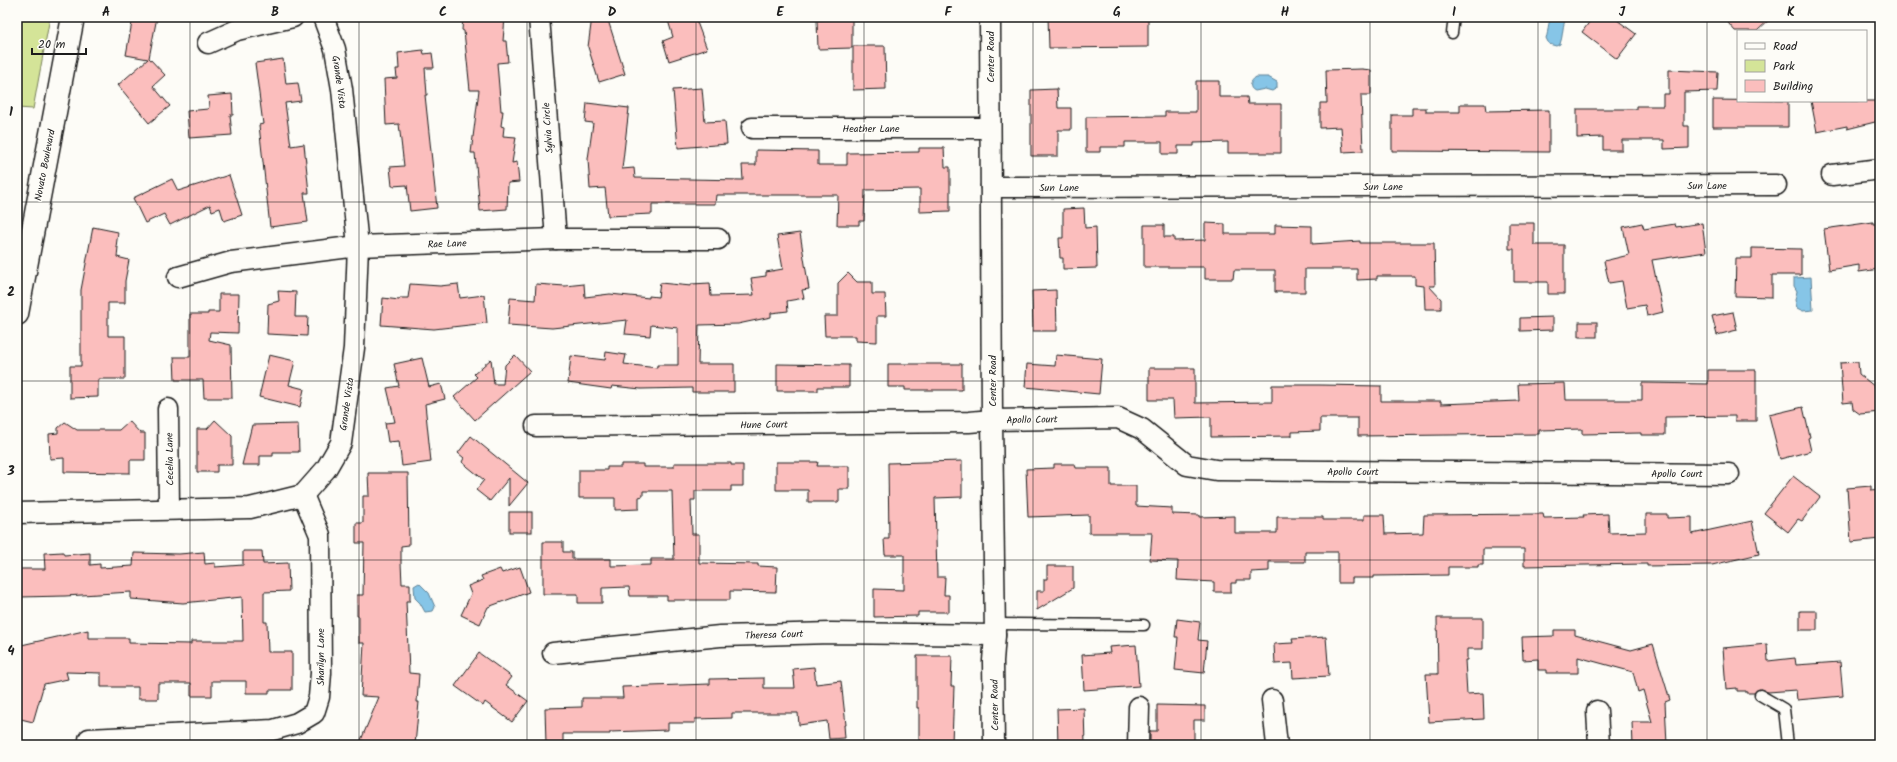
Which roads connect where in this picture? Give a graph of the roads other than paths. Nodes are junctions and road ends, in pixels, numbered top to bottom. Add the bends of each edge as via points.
1 (73, 17) edge
2 (293, 17) edge
3 (323, 17) edge
4 (539, 17) edge
5 (990, 17) edge
6 (1454, 17) edge
7 (1452, 33) dead end
8 (208, 43) dead end
9 (752, 128) dead end
10 (990, 128) junction
11 (1880, 169) edge
12 (1832, 174) dead end
13 (1776, 185) dead end
14 (991, 187) junction
15 (556, 239) junction
16 (718, 239) dead end
17 (358, 246) junction
18 (178, 277) dead end
19 (18, 302) edge
20 (168, 409) dead end
21 (992, 420) junction
22 (536, 426) dead end
23 (1729, 474) dead end
24 (303, 495) junction
25 (169, 508) junction
26 (17, 513) edge
27 (1144, 625) dead end
28 (995, 630) junction
29 (553, 654) dead end
30 (1760, 695) dead end
31 (1272, 700) dead end
32 (1139, 707) dead end
33 (1597, 711) dead end
34 (89, 739) dead end
35 (994, 745) edge
36 (1138, 745) edge
37 (1277, 745) edge
38 (1599, 745) edge
39 (1788, 745) edge

1 - 19 main road, Novato Boulevard
2 - 8 street via 236,30
3 - 17 street, Grande Vista via 335,50 342,89
4 - 15 street, Sylvia Circle
5 - 10 street, Center Road
6 - 7 lane
9 - 10 street, Heather Lane
10 - 14 street, Center Road
11 - 12 street
13 - 14 street, Sun Lane
14 - 21 street, Center Road
15 - 16 street, Rae Lane
15 - 17 street, Rae Lane
17 - 18 street, Rae Lane via 231,262
17 - 24 street, Grande Vista via 354,348 341,443 326,469
20 - 25 street, Cecelia Lane
21 - 22 street, Hune Court
21 - 23 street, Apollo Court via 1118,418 1142,429 1188,465 1216,470
21 - 28 street, Center Road
24 - 25 street via 250,508
24 - 34 street, Sharilyn Lane via 320,535 321,674 319,697 314,713 297,723 273,730
25 - 26 street
27 - 28 lane
28 - 29 street, Theresa Court via 720,636
28 - 35 street, Center Road
30 - 39 lane via 1784,709
31 - 37 street
32 - 36 street
33 - 38 street

